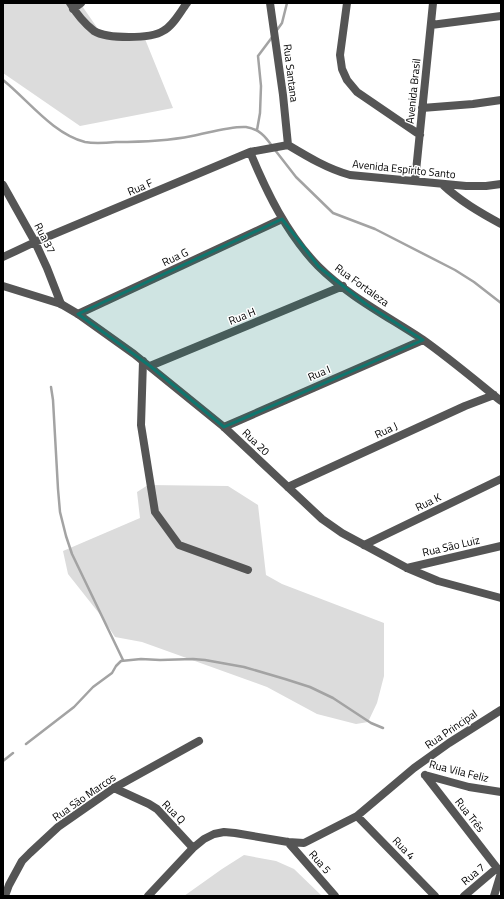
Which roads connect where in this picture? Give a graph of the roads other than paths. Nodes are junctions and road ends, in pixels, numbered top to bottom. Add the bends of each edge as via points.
1 (81, 3) edge
2 (186, 3) edge
3 (270, 3) edge
4 (347, 3) edge
5 (433, 3) edge
6 (72, 6) edge
7 (501, 16) edge
8 (431, 25) junction
9 (501, 100) edge
10 (422, 108) junction
11 (420, 135) junction
12 (288, 146) junction
13 (250, 152) junction
14 (415, 181) junction
15 (442, 184) junction
16 (501, 184) edge
17 (3, 185) edge
18 (282, 219) junction
19 (501, 224) edge
20 (35, 242) junction
21 (3, 258) edge
22 (3, 286) edge
23 (343, 286) junction
24 (61, 304) junction
25 (78, 314) junction
26 (423, 340) junction
27 (146, 363) junction
28 (494, 395) junction
29 (501, 401) edge
30 (224, 426) junction
31 (501, 479) edge
32 (288, 488) junction
33 (364, 545) junction
34 (501, 546) edge
35 (407, 568) junction
36 (248, 570) dead end
37 (501, 598) edge
38 (501, 710) edge
39 (199, 741) dead end
40 (414, 768) junction
41 (425, 775) junction
42 (114, 788) junction
43 (501, 792) edge
44 (357, 816) junction
45 (288, 842) junction
46 (193, 848) junction
47 (500, 870) edge
48 (5, 896) edge
49 (148, 896) edge
50 (335, 896) edge
51 (435, 896) edge
52 (464, 896) edge
53 (494, 896) edge

1 - 6 street
2 - 6 street via 164,31 148,36 101,34 89,26
3 - 12 street, Rua Santana
4 - 11 street via 340,55 347,80 357,92
5 - 8 street, Avenida Brasil
7 - 8 street
8 - 10 street, Avenida Brasil
9 - 10 street
10 - 11 street, Avenida Brasil
11 - 14 street, Avenida Brasil
12 - 13 street, Rua F
12 - 14 street, Avenida Espírito Santo via 329,168 350,175
13 - 18 street, Rua Fortaleza
13 - 20 street, Rua F
14 - 15 street, Avenida Espírito Santo
15 - 16 street, Avenida Espírito Santo
15 - 19 street via 475,210
17 - 20 street, Rua 37
18 - 23 street, Rua Fortaleza via 315,262
18 - 25 street, Rua G
20 - 21 street, Rua F
20 - 24 street, Rua 37
22 - 24 street, Rua 20
23 - 26 street, Rua Fortaleza via 366,304
23 - 27 street, Rua H
24 - 25 street, Rua 20
25 - 27 street, Rua 20
26 - 28 street, Rua Fortaleza
26 - 30 street, Rua I
27 - 30 street, Rua 20
27 - 36 street via 141,425 155,512 179,545
28 - 29 street, Rua Fortaleza
28 - 32 street, Rua J
30 - 32 street, Rua 20
31 - 33 street, Rua K
32 - 33 street, Rua 20 via 322,519
33 - 35 street, Rua 20
34 - 35 street, Rua São Luiz
35 - 37 street, Rua 20 via 438,581
38 - 40 street, Rua Principal
39 - 42 street, Rua São Marcos
40 - 41 street, Rua Vila Feliz
40 - 44 street, Rua Principal
41 - 43 street, Rua Vila Feliz via 469,787
41 - 47 street, Rua Três
42 - 46 street, Rua Q via 157,809
42 - 48 street, Rua São Marcos via 58,828 30,853 22,861
44 - 45 street, Rua Principal via 304,843
44 - 51 street, Rua 4
45 - 46 street, Rua Principal via 224,832 204,839
45 - 50 street, Rua 5
46 - 49 street, Rua Principal
47 - 52 street, Rua 7
47 - 53 street

